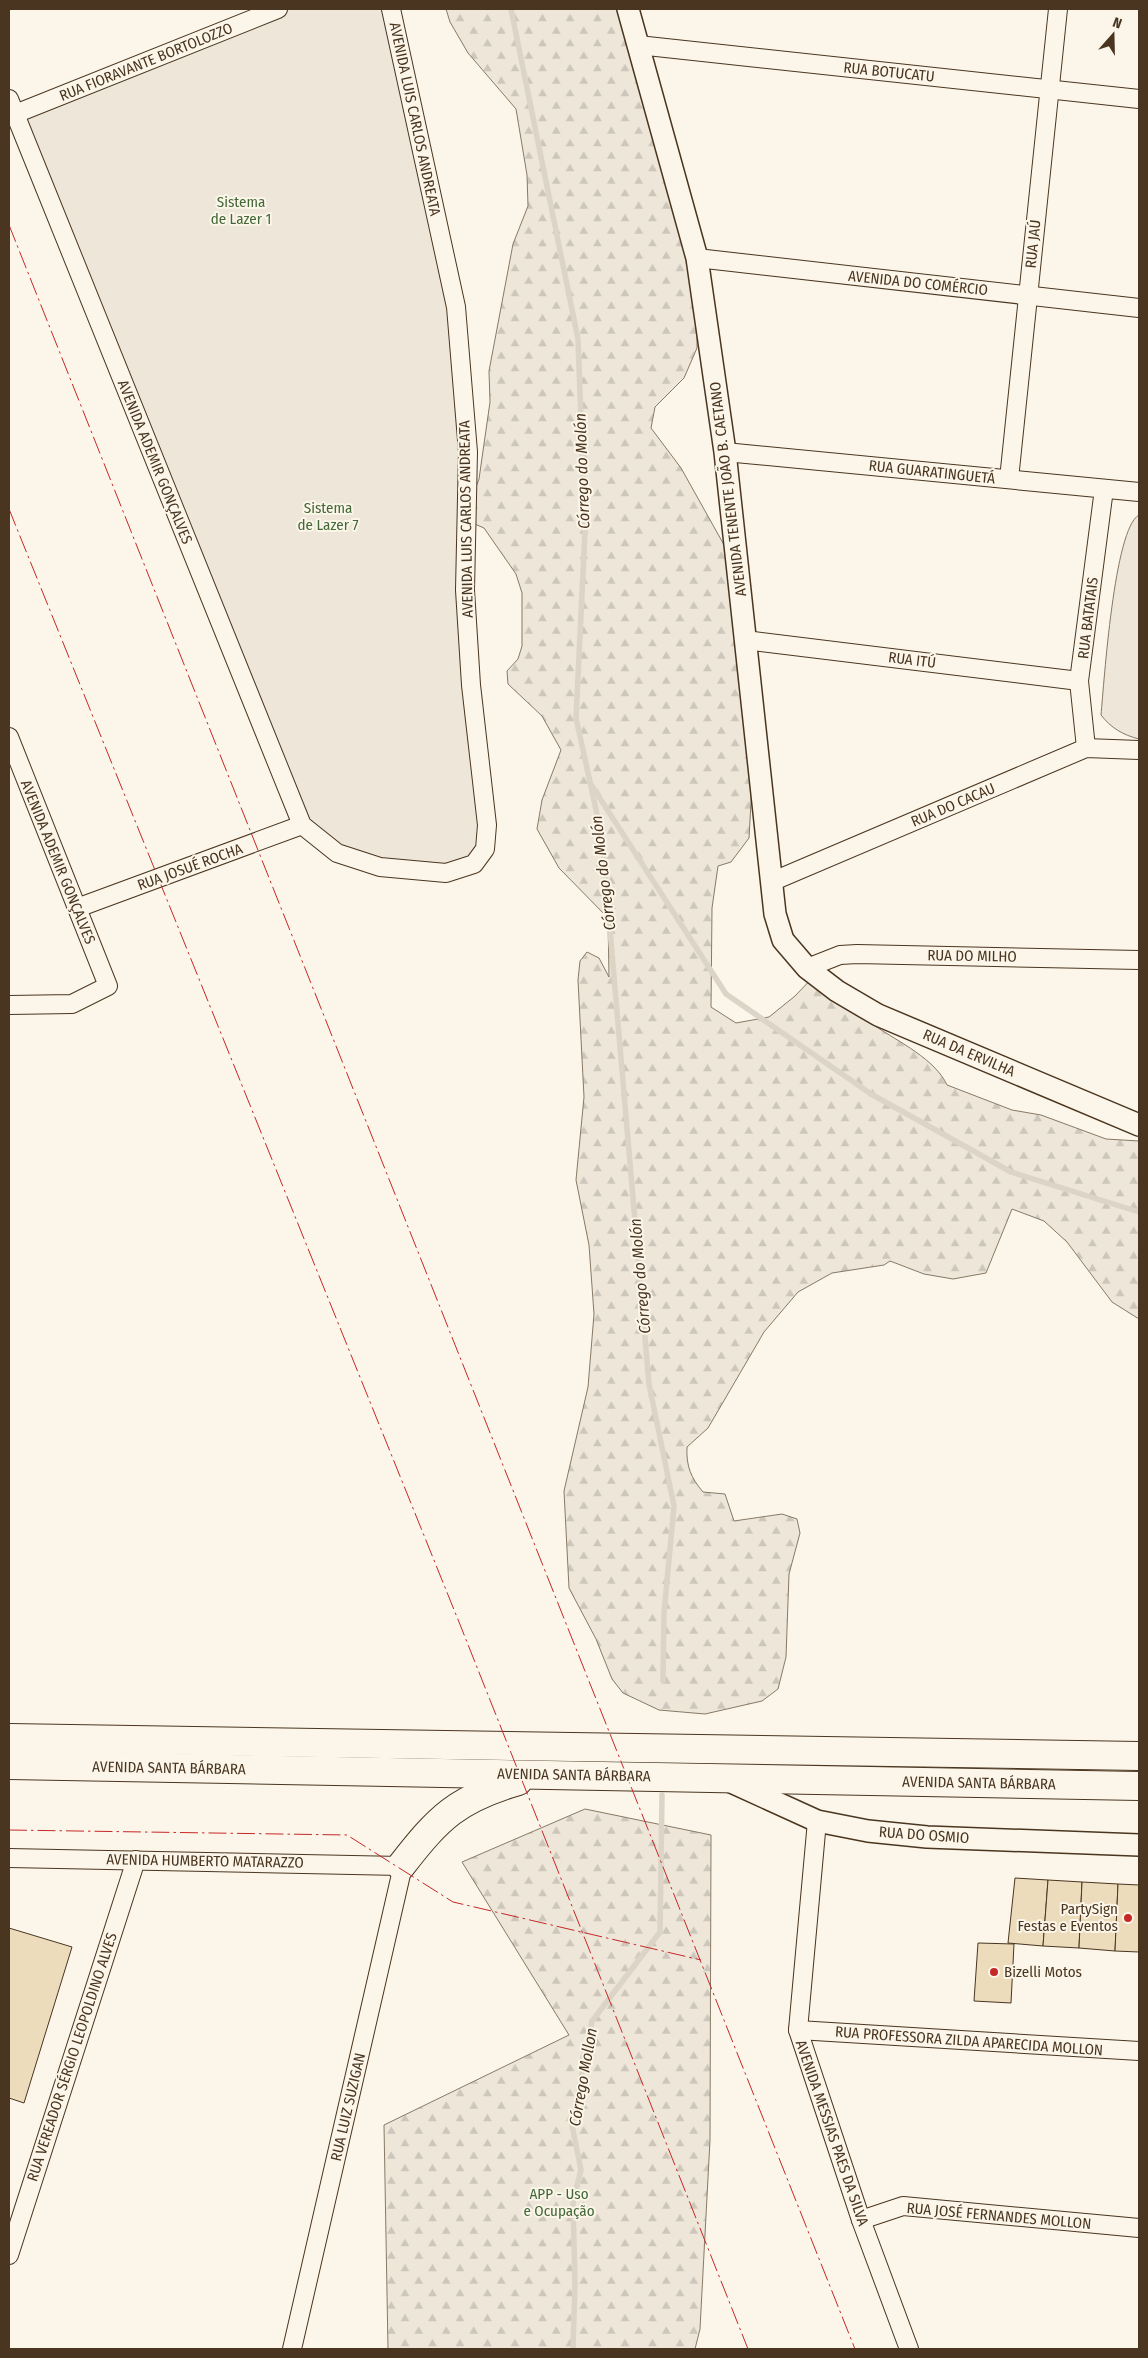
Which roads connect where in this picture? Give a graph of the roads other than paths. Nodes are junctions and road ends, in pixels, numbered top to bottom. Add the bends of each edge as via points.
1 (278, 9) edge
2 (391, 9) edge
3 (628, 9) edge
4 (1058, 9) edge
5 (638, 45) junction
6 (1049, 89) junction
7 (1139, 99) edge
8 (12, 107) edge
9 (697, 258) junction
10 (1027, 295) junction
11 (1139, 308) edge
12 (726, 452) junction
13 (1009, 480) junction
14 (1104, 489) junction
15 (1139, 492) edge
16 (745, 640) junction
17 (1079, 681) junction
18 (9, 737) edge
19 (1086, 748) junction
20 (1139, 750) edge
21 (302, 825) junction
22 (771, 882) junction
23 (77, 908) junction
24 (1139, 960) edge
25 (807, 968) junction
26 (9, 1005) edge
27 (1139, 1125) edge
28 (9, 1738) edge
29 (1139, 1756) edge
30 (9, 1765) edge
31 (539, 1774) junction
32 (719, 1777) junction
33 (1139, 1786) edge
34 (817, 1821) junction
35 (1139, 1845) edge
36 (9, 1858) edge
37 (136, 1860) junction
38 (401, 1866) junction
39 (798, 2030) junction
40 (1139, 2051) edge
41 (861, 2220) junction
42 (1139, 2228) edge
43 (9, 2255) edge
44 (292, 2349) edge
45 (909, 2349) edge

1 - 8 street, RUA FIORAVANTE BORTOLOZZO
2 - 21 street, AVENIDA LUIS CARLOS ANDREATA via 456,306 468,452 465,590 470,685 487,825 485,850 474,864 446,873 380,867 337,853
3 - 5 street, AVENIDA TENENTE JOÃO B. CAETANO
4 - 6 street, RUA JAÚ
5 - 6 street, RUA BOTUCATU
5 - 9 street, AVENIDA TENENTE JOÃO B. CAETANO
6 - 7 street, RUA BOTUCATU
6 - 10 street, RUA JAÚ
8 - 21 street, AVENIDA ADEMIR GONÇALVES
9 - 10 street, AVENIDA DO COMÉRCIO
9 - 12 street, AVENIDA TENENTE JOÃO B. CAETANO
10 - 11 street, AVENIDA DO COMÉRCIO
10 - 13 street, RUA JAÚ
12 - 13 street, RUA GUARATINGUETÁ
12 - 16 street, AVENIDA TENENTE JOÃO B. CAETANO
13 - 14 street, RUA GUARATINGUETÁ
14 - 15 street, RUA GUARATINGUETÁ
14 - 17 street, RUA BATATAIS
16 - 17 street, RUA ITÚ
16 - 22 street, AVENIDA TENENTE JOÃO B. CAETANO
17 - 19 street, RUA BATATAIS
18 - 23 street, AVENIDA ADEMIR GONÇALVES
19 - 20 street, RUA DO CACAU
19 - 22 street, RUA DO CACAU
21 - 23 street, RUA JOSUÉ ROCHA
22 - 25 street, AVENIDA TENENTE JOÃO B. CAETANO via 775,914 783,940
23 - 26 street, AVENIDA ADEMIR GONÇALVES via 108,986 72,1004
24 - 25 street, RUA DO MILHO via 857,954 840,955
25 - 27 street, RUA DA ERVILHA via 837,991 878,1015
28 - 29 main road, AVENIDA SANTA BÁRBARA
30 - 31 main road, AVENIDA SANTA BÁRBARA
31 - 32 main road, AVENIDA SANTA BÁRBARA
31 - 38 main road via 490,1789 461,1803 439,1820
32 - 33 main road, AVENIDA SANTA BÁRBARA
32 - 34 street, RUA DO OSMIO
34 - 35 street, RUA DO OSMIO via 868,1831 927,1837
34 - 39 street, AVENIDA MESSIAS PAES DA SILVA
36 - 37 street, AVENIDA HUMBERTO MATARAZZO
37 - 38 street, AVENIDA HUMBERTO MATARAZZO
37 - 43 street, RUA VEREADOR SÉRGIO LEOPOLDINO ALVES
38 - 44 street, RUA LUIZ SUZIGAN
39 - 40 street, RUA PROFESSORA ZILDA APARECIDA MOLLON
39 - 41 street, AVENIDA MESSIAS PAES DA SILVA
41 - 42 street, RUA JOSÉ FERNANDES MOLLON via 903,2206
41 - 45 street, AVENIDA MESSIAS PAES DA SILVA

